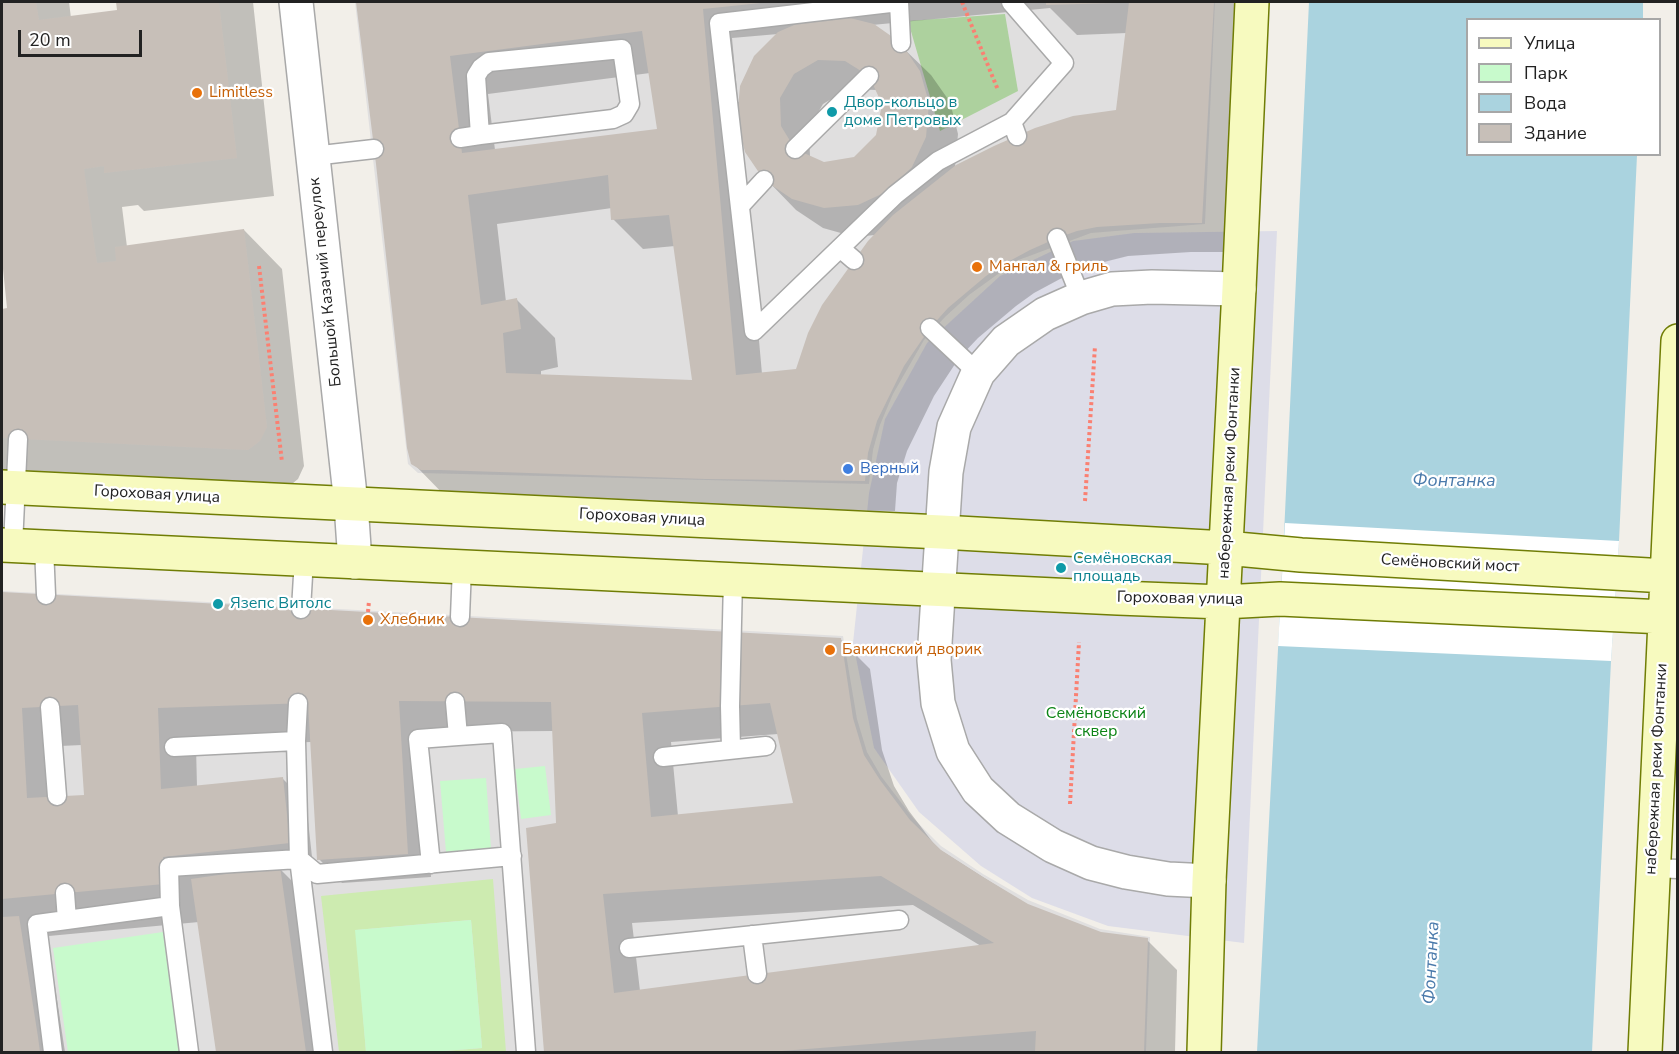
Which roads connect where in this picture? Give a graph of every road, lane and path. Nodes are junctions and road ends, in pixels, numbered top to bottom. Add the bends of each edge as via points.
1 (296, 2) edge
2 (899, 2) edge
3 (962, 2) edge
4 (1011, 2) edge
5 (1252, 2) edge
6 (902, 44) dead end
7 (869, 76) dead end
8 (1014, 129) junction
9 (480, 135) junction
10 (460, 138) dead end
11 (374, 149) dead end
12 (795, 149) dead end
13 (313, 156) junction
14 (764, 180) dead end
15 (740, 206) junction
16 (1057, 238) dead end
17 (259, 266) dead end
18 (1239, 289) junction
19 (1081, 298) junction
20 (930, 328) dead end
21 (1677, 341) edge
22 (1095, 346) dead end
23 (978, 373) junction
24 (18, 439) dead end
25 (282, 462) dead end
26 (9, 488) edge
27 (351, 504) junction
28 (1084, 507) dead end
29 (941, 532) junction
30 (20, 546) edge
31 (1226, 548) junction
32 (1282, 554) joint
33 (304, 559) junction
34 (355, 562) junction
35 (462, 567) junction
36 (1672, 577) edge
37 (733, 580) junction
38 (938, 590) junction
39 (46, 595) dead end
40 (369, 601) dead end
41 (1224, 602) junction
42 (301, 609) dead end
43 (368, 612) dead end
44 (460, 617) dead end
45 (1664, 617) junction
46 (1079, 642) dead end
47 (455, 702) dead end
48 (298, 703) dead end
49 (50, 707) dead end
50 (458, 736) junction
51 (296, 741) junction
52 (766, 746) dead end
53 (174, 747) dead end
54 (731, 749) junction
55 (663, 757) dead end
56 (57, 796) dead end
57 (1070, 804) dead end
58 (512, 856) junction
59 (299, 859) junction
60 (431, 864) junction
61 (1665, 868) edge
62 (1209, 881) junction
63 (65, 893) dead end
64 (170, 906) junction
65 (68, 920) junction
66 (899, 920) dead end
67 (752, 935) junction
68 (629, 948) dead end
69 (757, 974) dead end
70 (47, 1041) edge
71 (189, 1053) edge
72 (323, 1053) edge
73 (526, 1053) edge
74 (1204, 1053) edge
75 (1645, 1053) edge

1 - 13 street, Большой Казачий переулок
2 - 6 lane
2 - 15 lane via 719,23
3 - 8 path
4 - 8 lane via 1064,63
5 - 18 main road, набережная реки Фонтанки
7 - 12 lane
8 - 15 lane via 938,161 896,195 847,254 754,331
9 - 9 lane via 476,76 489,62 622,48 630,104 624,114 613,119
9 - 10 lane
11 - 13 lane
13 - 27 street, Большой Казачий переулок
14 - 15 lane
16 - 19 lane
17 - 25 path
18 - 19 street via 1152,287 1112,290
18 - 31 main road, набережная реки Фонтанки
19 - 23 street via 1044,314 1006,341
20 - 23 lane
21 - 36 main road, набережная реки Фонтанки
22 - 28 path
23 - 29 street via 954,427 945,472
24 - 26 lane
26 - 27 main road, Гороховая улица
26 - 30 lane
27 - 29 main road, Гороховая улица
27 - 34 street, Большой Казачий переулок
29 - 31 main road, Гороховая улица
29 - 38 street
30 - 33 main road, Гороховая улица
30 - 39 lane
31 - 32 main road, Гороховая улица
31 - 41 main road, набережная реки Фонтанки
32 - 36 main road, Семёновский мост
33 - 34 main road, Гороховая улица
33 - 42 lane
34 - 35 main road, Гороховая улица
35 - 37 main road, Гороховая улица
35 - 44 lane
36 - 45 main road, набережная реки Фонтанки
37 - 38 main road, Гороховая улица
37 - 54 lane
38 - 41 main road, Гороховая улица
38 - 62 street via 934,660 938,703 953,752 978,790 1008,818 1053,846 1091,863 1160,878
40 - 43 path
41 - 45 main road, Гороховая улица via 1280,599
41 - 62 main road, набережная реки Фонтанки
45 - 61 main road, набережная реки Фонтанки
46 - 57 path
47 - 50 lane
48 - 51 lane
49 - 56 lane
50 - 58 lane via 502,733
50 - 60 lane via 418,739
51 - 53 lane
51 - 59 lane
52 - 54 lane
54 - 55 lane
58 - 60 lane
58 - 73 lane
59 - 60 lane via 317,874
59 - 64 lane via 170,867
59 - 72 lane
61 - 75 main road, набережная реки Фонтанки
62 - 74 main road, набережная реки Фонтанки
63 - 65 lane
64 - 65 lane
64 - 71 lane
65 - 70 lane via 37,924
66 - 67 lane
67 - 68 lane
67 - 69 lane

